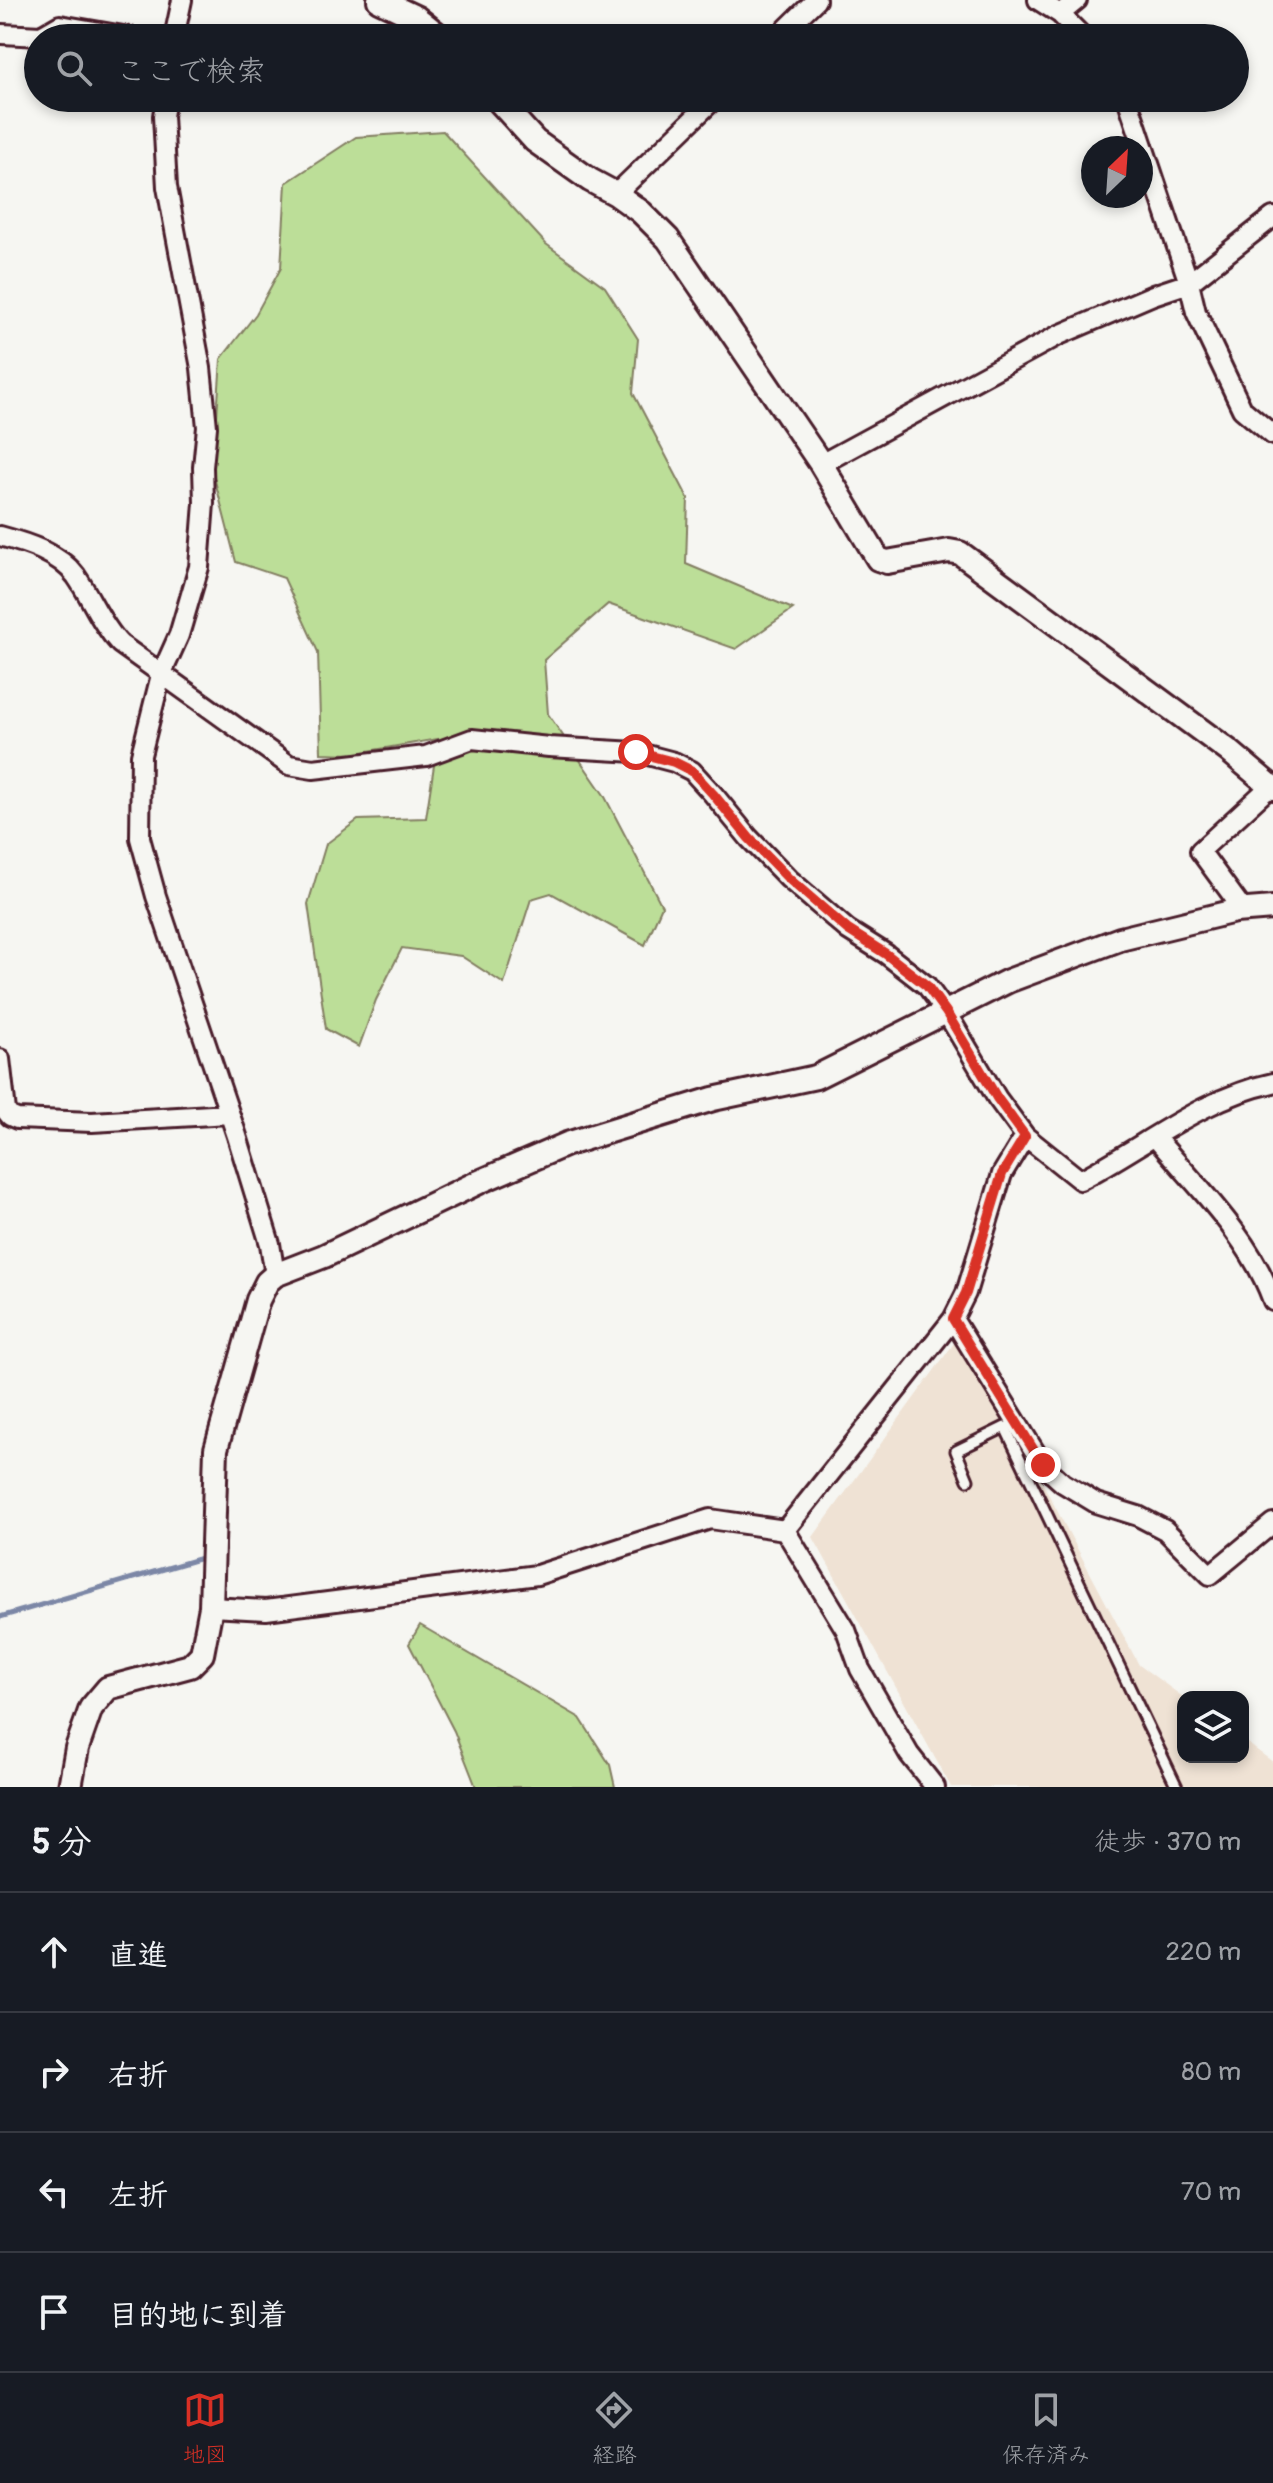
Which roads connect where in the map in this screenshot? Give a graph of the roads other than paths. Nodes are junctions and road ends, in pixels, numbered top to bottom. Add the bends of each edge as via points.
1 (182, 0) edge
2 (379, 0) edge
3 (816, 0) edge
4 (1038, 0) edge
5 (1077, 0) edge
6 (1060, 14) junction
7 (177, 24) edge
8 (424, 24) edge
9 (791, 24) edge
10 (1070, 24) edge
11 (2, 34) dead end
12 (24, 35) edge
13 (164, 112) edge
14 (509, 112) edge
15 (701, 112) edge
16 (1132, 112) edge
17 (616, 194) junction
18 (1273, 217) edge
19 (1189, 283) junction
20 (1273, 435) edge
21 (821, 464) junction
22 (0, 536) edge
23 (161, 675) junction
24 (1272, 786) edge
25 (1273, 908) edge
26 (1244, 911) junction
27 (946, 1012) junction
28 (0, 1059) edge
29 (1273, 1083) edge
30 (229, 1114) junction
31 (1025, 1136) junction
32 (1155, 1137) junction
33 (275, 1275) junction
34 (1273, 1301) edge
35 (953, 1319) junction
36 (968, 1480) dead end
37 (1273, 1523) edge
38 (785, 1530) junction
39 (211, 1607) junction
40 (70, 1787) edge
41 (935, 1787) edge
42 (1177, 1787) edge

1 - 7 street
2 - 8 street
3 - 9 street
4 - 6 street
5 - 6 street
6 - 10 street
11 - 12 street
13 - 23 street via 167,187 207,427 199,567
14 - 17 street via 535,141
15 - 17 street
16 - 19 street
17 - 21 street via 668,239
18 - 19 street
19 - 20 street via 1202,326 1242,409
19 - 21 street via 1059,335
21 - 24 street via 878,559 960,553
22 - 23 street via 44,551 74,574 109,633
23 - 27 street via 301,769 426,756 472,739 636,752 674,762 692,771 789,879 848,930 927,986
23 - 30 street via 141,755 140,838
24 - 26 street via 1200,851
25 - 26 street
26 - 27 street via 1120,939 1039,968
27 - 31 street
27 - 33 street via 816,1077 713,1099 567,1144
28 - 30 street via 6,1111 17,1119 92,1122
29 - 32 street via 1186,1116
30 - 33 street
31 - 32 street via 1080,1180
31 - 35 street via 1002,1174
32 - 34 street via 1239,1235
33 - 39 street via 258,1300 216,1449
35 - 37 street via 1043,1465 1063,1483 1096,1503 1165,1530 1210,1575
35 - 38 street
36 - 42 lane via 956,1451 1005,1427
38 - 39 street via 710,1519 537,1575 266,1610
38 - 41 street via 846,1630 860,1669 909,1754
39 - 40 street via 202,1654 190,1666 108,1688 91,1708

